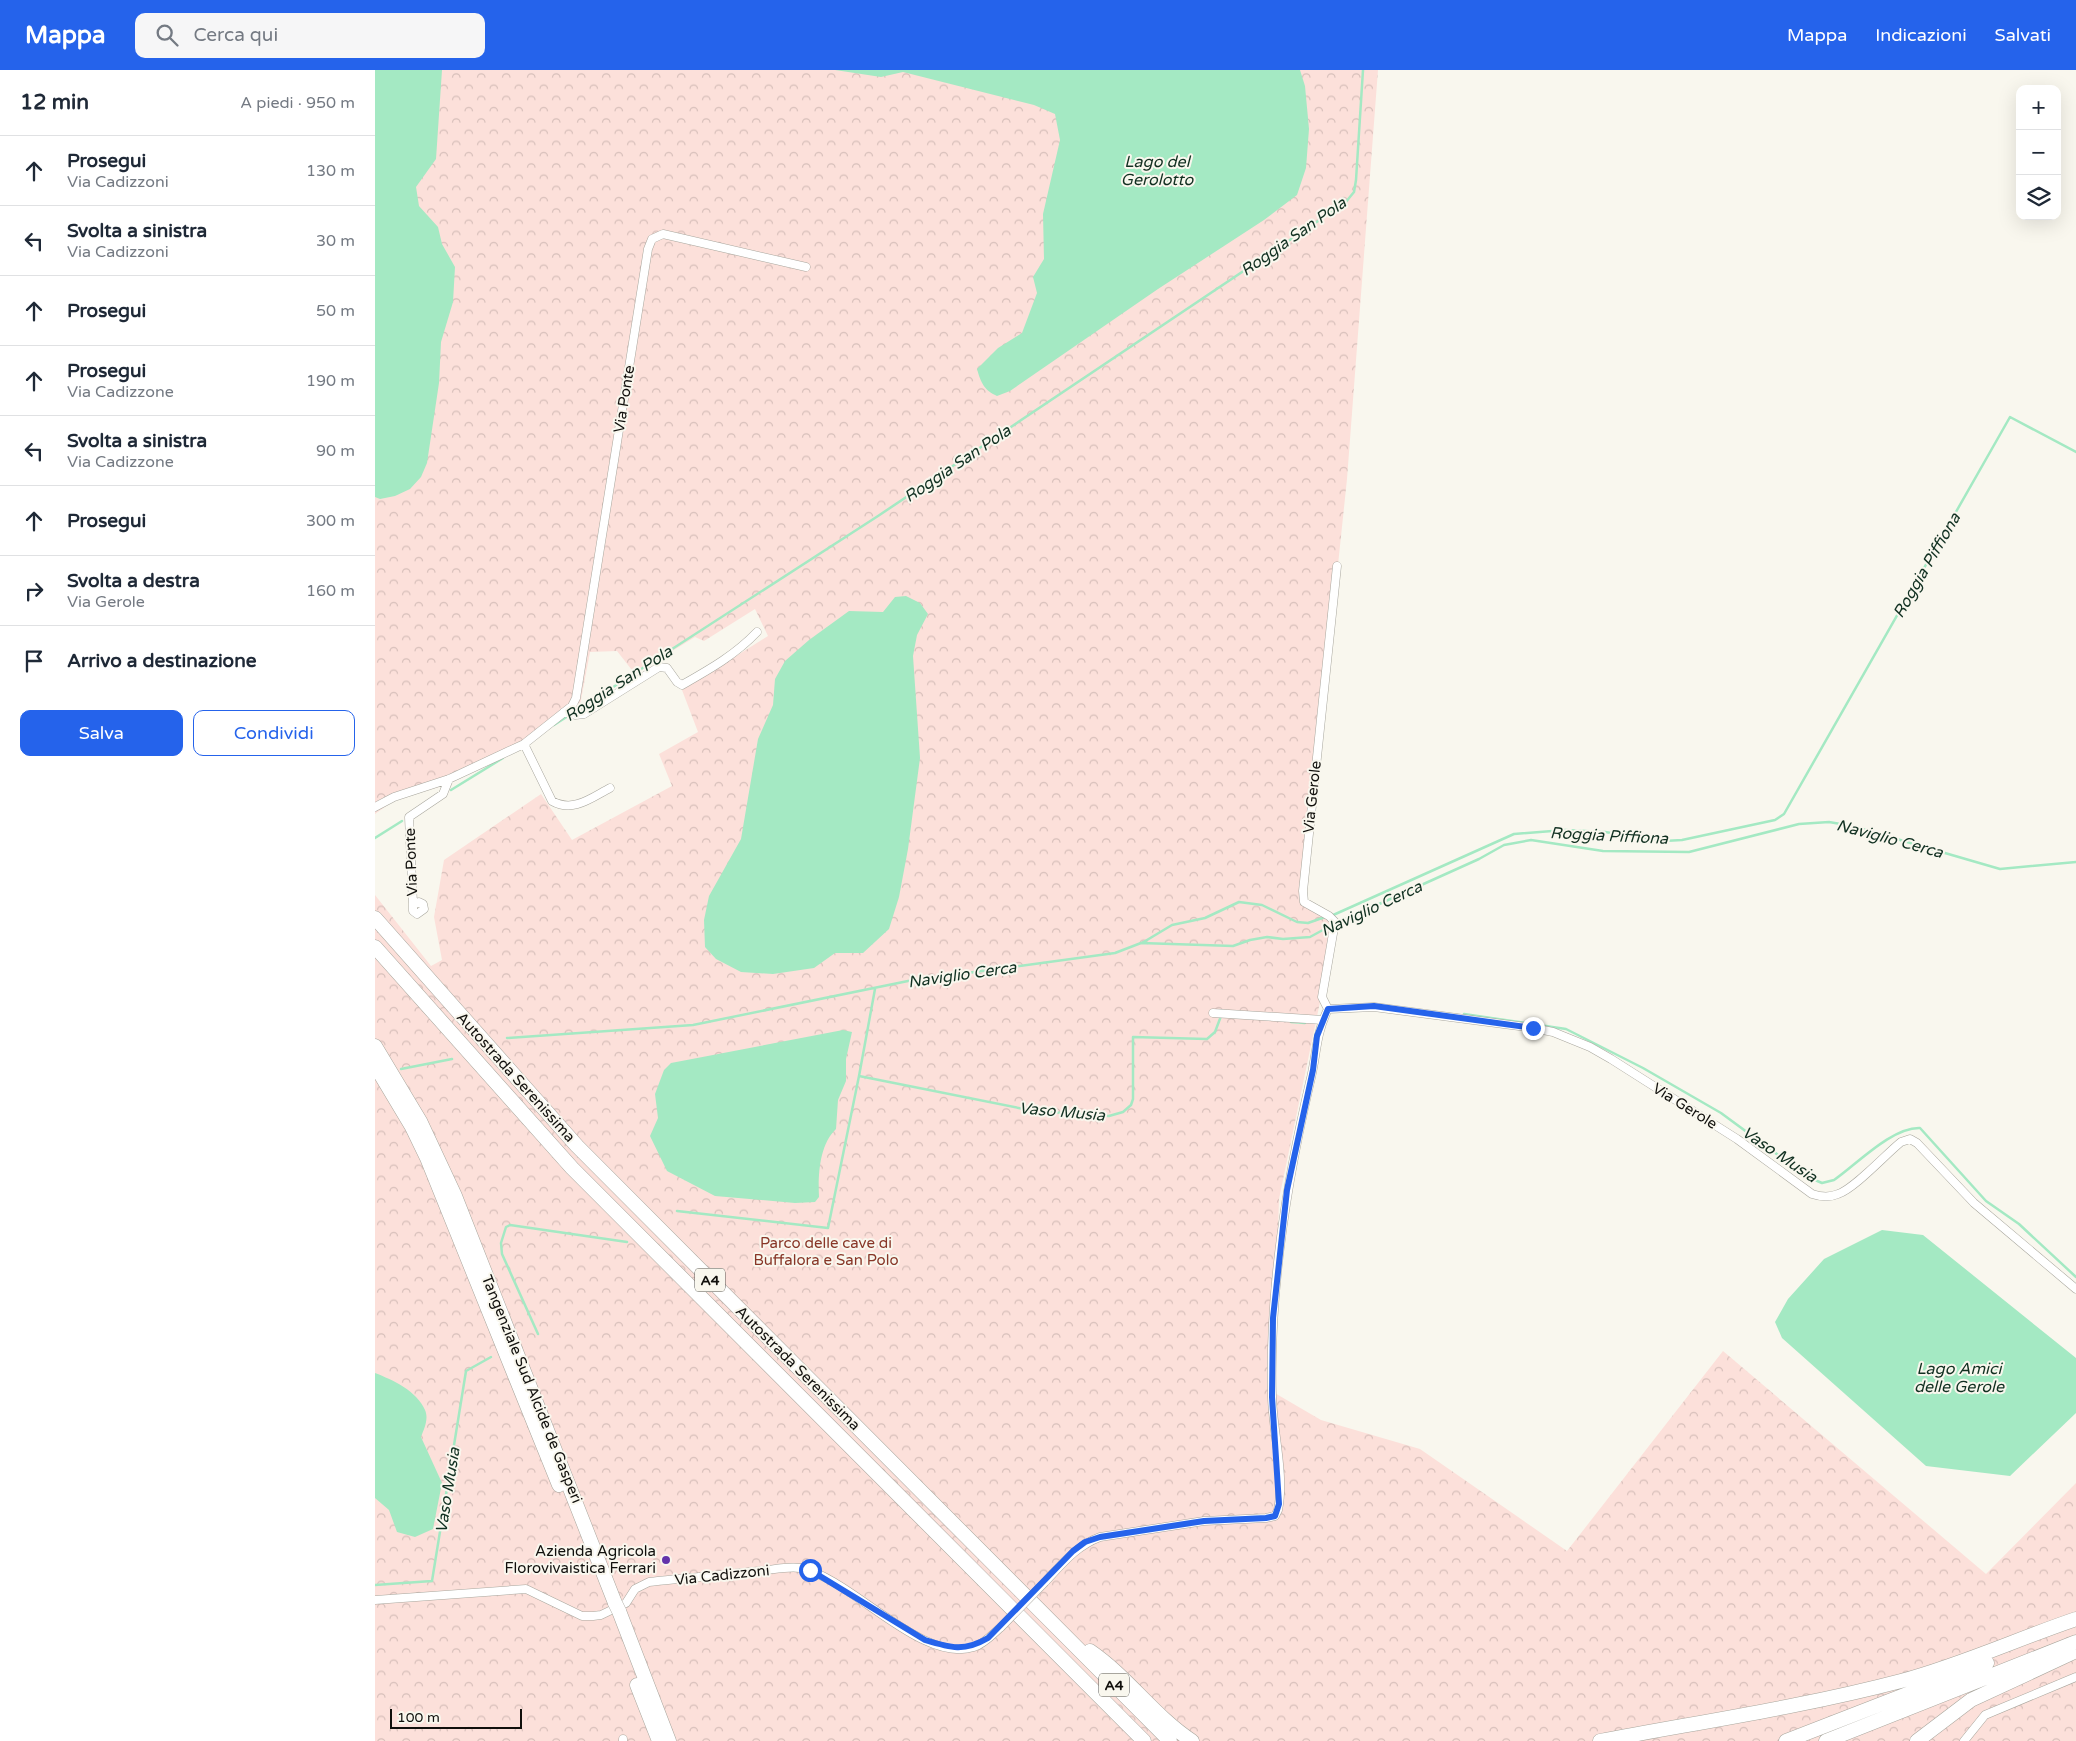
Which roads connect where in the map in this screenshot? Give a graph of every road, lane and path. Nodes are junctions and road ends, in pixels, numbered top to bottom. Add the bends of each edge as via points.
1 (806, 267) dead end
2 (1337, 566) dead end
3 (757, 632) dead end
4 (564, 712) junction
5 (524, 744) junction
6 (449, 779) junction
7 (610, 788) dead end
8 (375, 808) edge
9 (413, 904) dead end
10 (375, 918) edge
11 (375, 947) edge
12 (1328, 1009) junction
13 (1213, 1013) dead end
14 (1323, 1020) junction
15 (375, 1046) edge
16 (375, 1065) edge
17 (2076, 1289) edge
18 (375, 1600) edge
19 (613, 1609) junction
20 (2076, 1619) edge
21 (2076, 1626) edge
22 (1058, 1630) junction
23 (2076, 1642) edge
24 (1045, 1643) junction
25 (2076, 1651) edge
26 (2076, 1677) edge
27 (659, 1741) edge
28 (669, 1741) edge
29 (1131, 1741) edge
30 (1144, 1741) edge
31 (1171, 1741) edge
32 (1192, 1741) edge
33 (1600, 1741) edge
34 (1786, 1741) edge
35 (1826, 1741) edge
36 (1917, 1741) edge
37 (1964, 1741) edge

1 - 4 street, Via Ponte via 663,234 652,240 576,698
2 - 12 street, Via Gerole via 1303,891 1304,902 1335,922 1322,997
3 - 4 street via 718,665 682,685 667,668 659,667 583,714
4 - 5 street, Via Ponte
5 - 6 street, Via Ponte
5 - 7 street via 552,801 557,804 578,805
6 - 8 street, Via Ponte via 394,797
6 - 9 street, Via Ponte via 443,794 409,817
10 - 22 highway, Autostrada Serenissima / A4 via 577,1146
11 - 24 highway, Autostrada Serenissima / A4 via 572,1168
12 - 14 street
12 - 17 street, Via Gerole via 1374,1006 1553,1032 1611,1059 1737,1139 1812,1194 1824,1197 1849,1188 1901,1142 1910,1139 1974,1203
13 - 14 street
14 - 18 street, Via Cadizzoni, bridge via 1317,1036 1313,1070 1287,1190 1273,1318 1272,1397 1279,1504 1275,1516 1204,1521 1085,1542 1001,1627 974,1647 954,1648 925,1640 824,1578 798,1567 649,1582 635,1589 626,1603 601,1615 582,1616 526,1588
15 - 19 highway, Tangenziale Sud Alcide de Gasperi via 420,1121 455,1196
16 - 19 highway, Tangenziale Sud Alcide de Gasperi via 427,1158
19 - 27 highway, Tangenziale Sud Alcide de Gasperi
19 - 28 highway, Tangenziale Sud Alcide de Gasperi
20 - 33 highway via 1981,1656 1901,1681
21 - 34 highway
22 - 31 highway, Autostrada Serenissima / A4
22 - 32 highway via 1115,1671
23 - 35 highway
24 - 29 highway via 1082,1689
24 - 30 highway, Autostrada Serenissima / A4
25 - 36 highway via 1971,1700
26 - 37 street via 1985,1715

